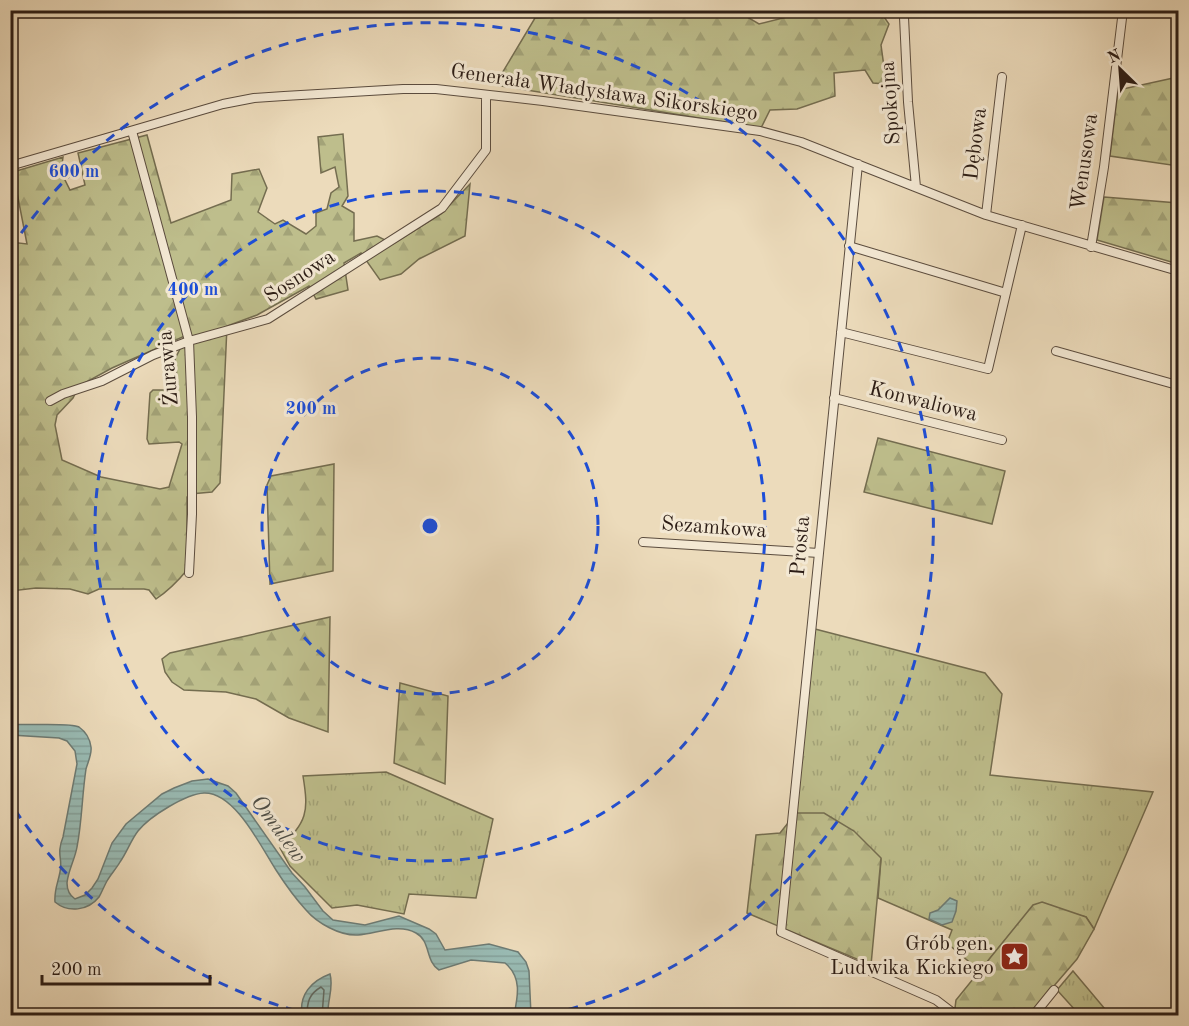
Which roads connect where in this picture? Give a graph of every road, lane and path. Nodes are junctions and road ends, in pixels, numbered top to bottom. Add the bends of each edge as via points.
1 (1123, 10) edge
2 (904, 17) dead end
3 (1002, 76) dead end
4 (486, 95) junction
5 (132, 131) junction
6 (858, 164) junction
7 (10, 166) edge
8 (916, 187) junction
9 (986, 215) junction
10 (1022, 225) junction
11 (849, 246) junction
12 (1091, 247) junction
13 (1179, 271) edge
14 (1006, 293) junction
15 (841, 332) junction
16 (189, 341) junction
17 (1056, 351) dead end
18 (1179, 374) edge
19 (834, 398) junction
20 (50, 401) dead end
21 (1002, 440) dead end
22 (643, 542) dead end
23 (819, 553) junction
24 (189, 573) dead end
25 (1054, 990) dead end
26 (957, 1016) edge
27 (1033, 1016) edge

1 - 12 street, Wenusowa
2 - 8 street, Spokojna
3 - 9 street, Dębowa
4 - 5 street, Generała Władysława Sikorskiego via 403,88 254,98
4 - 6 street, Generała Władysława Sikorskiego via 760,131
4 - 16 street, Sosnowa via 486,150 442,208 268,319
5 - 7 street, Generała Władysława Sikorskiego
5 - 16 street, Żurawia
6 - 8 street, Generała Władysława Sikorskiego
6 - 11 street, Prosta
8 - 9 street, Generała Władysława Sikorskiego
9 - 10 street, Generała Władysława Sikorskiego
10 - 12 street, Generała Władysława Sikorskiego
10 - 14 street
11 - 14 street
11 - 15 street, Prosta
12 - 13 street, Generała Władysława Sikorskiego
14 - 15 street via 988,369
15 - 19 street, Prosta
16 - 20 street, Sosnowa
16 - 24 street, Żurawia
17 - 18 street via 1177,385
19 - 21 street, Konwaliowa
19 - 23 street, Prosta
22 - 23 street, Sezamkowa
23 - 26 street, Prosta via 781,932 936,999
25 - 27 street

